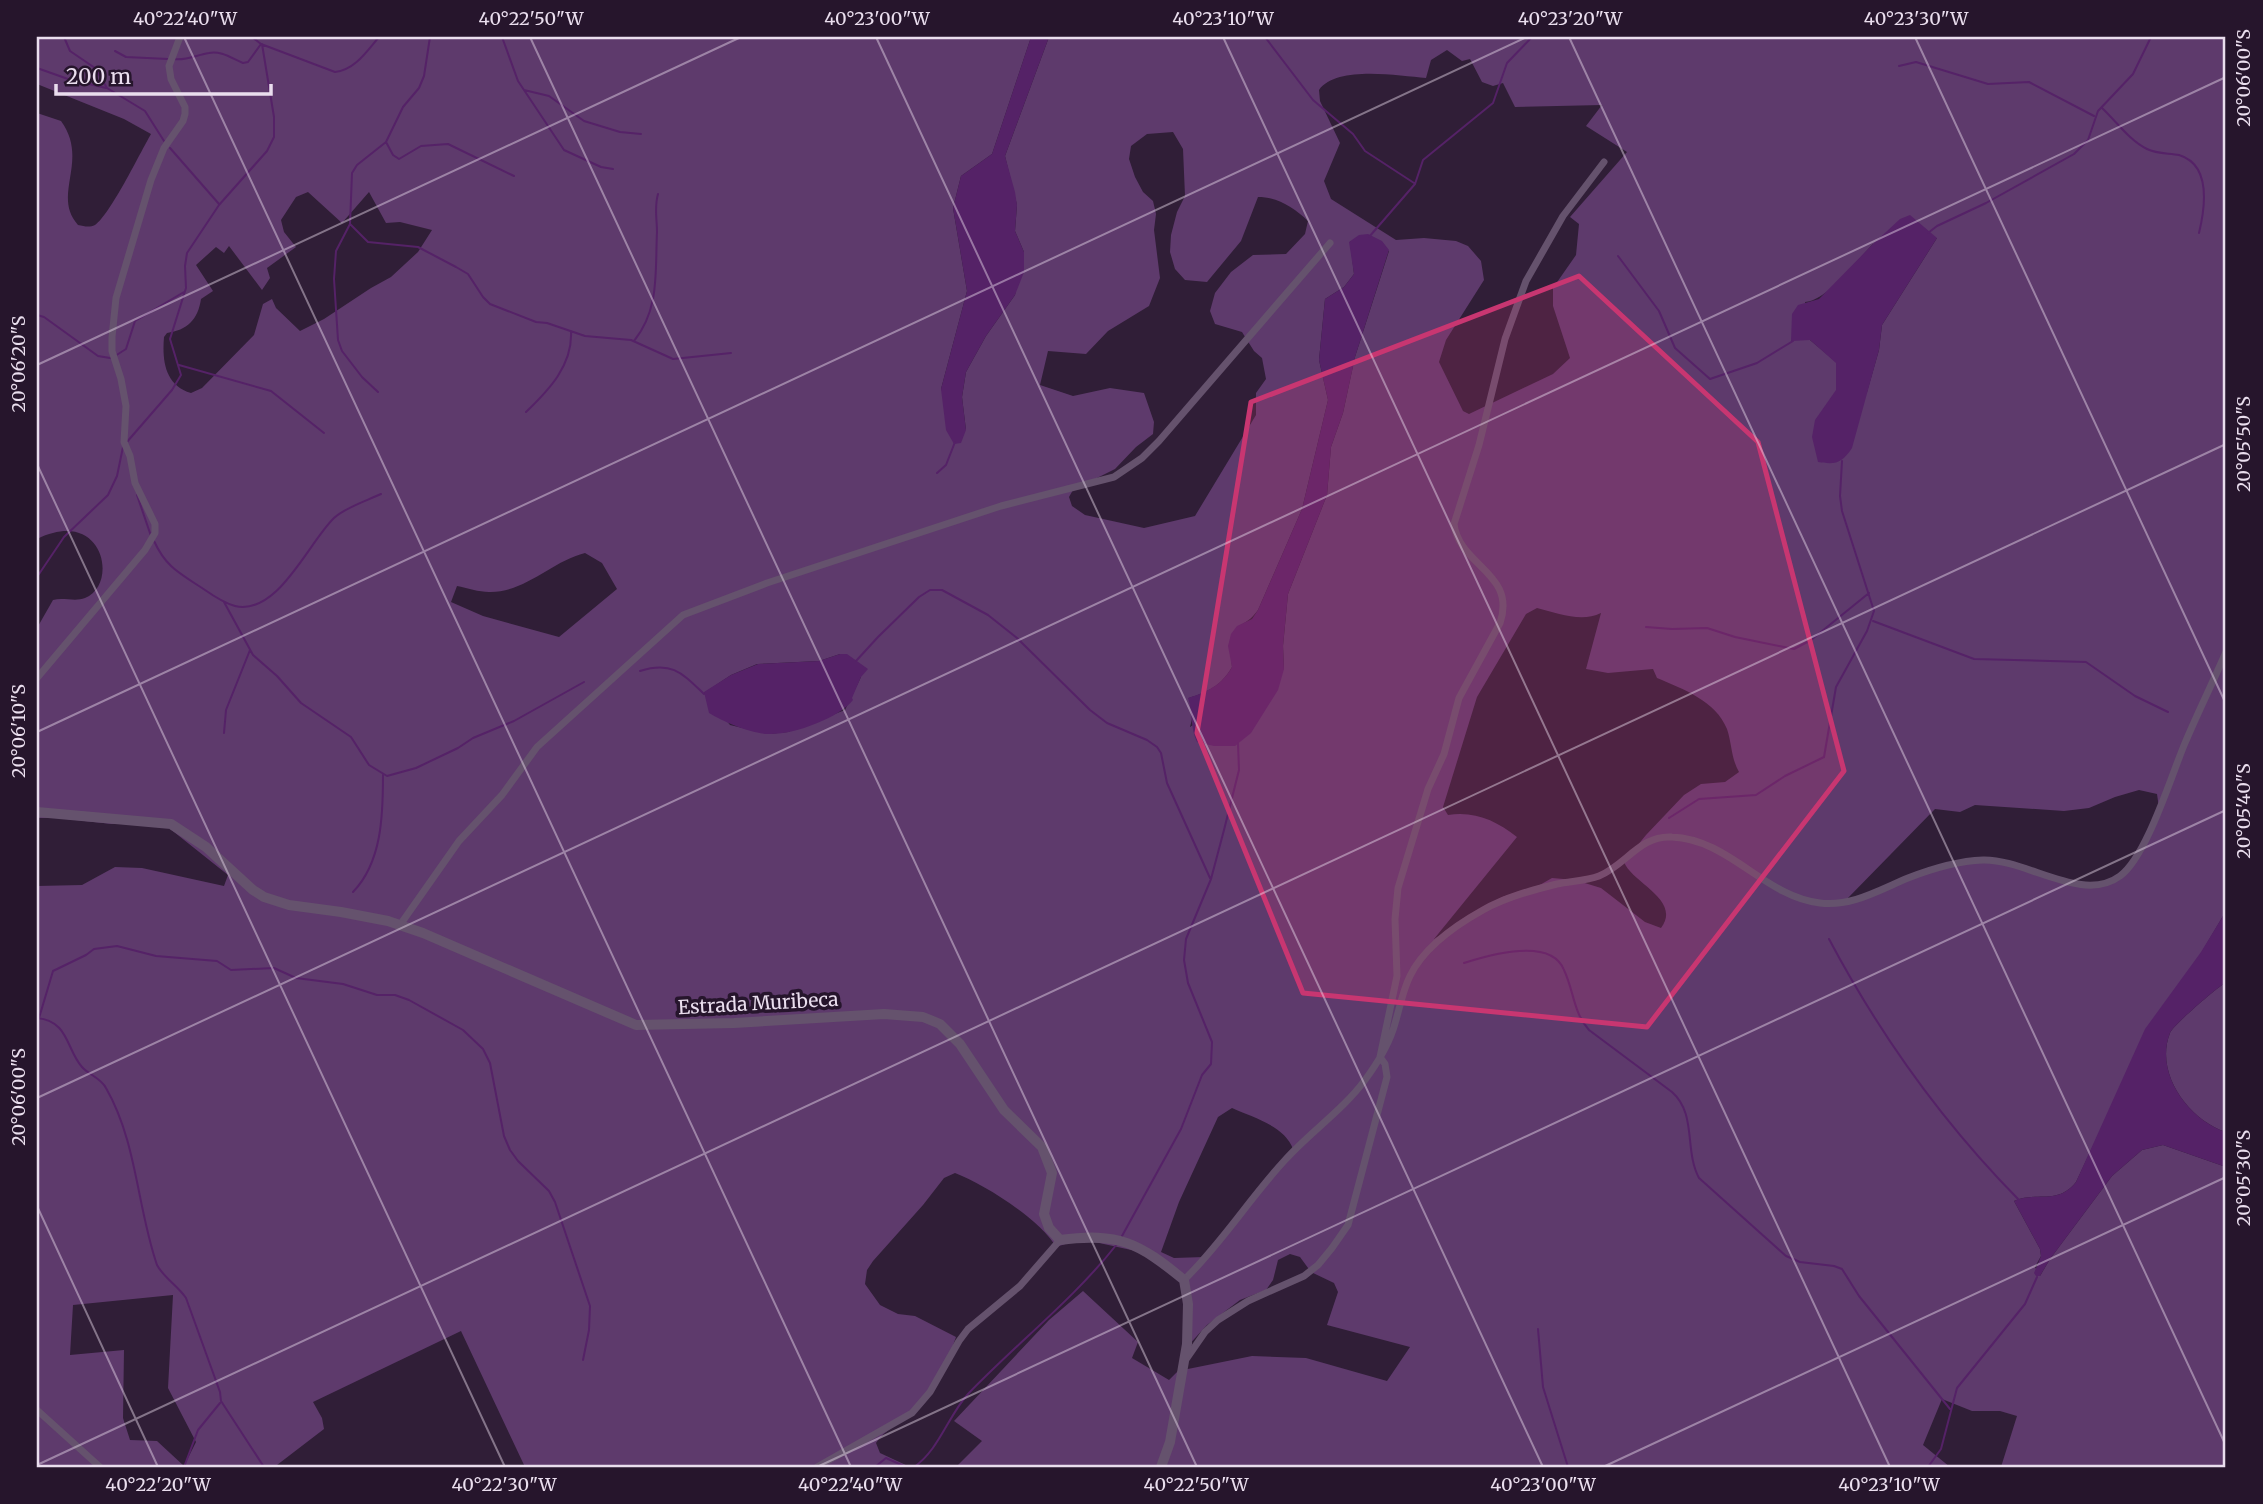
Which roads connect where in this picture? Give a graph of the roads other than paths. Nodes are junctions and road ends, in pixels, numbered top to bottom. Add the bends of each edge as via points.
1 (180, 37) edge
2 (1604, 162) dead end
3 (1330, 243) dead end
4 (2226, 652) edge
5 (37, 678) edge
6 (37, 813) edge
7 (400, 925) junction
8 (1380, 1057) junction
9 (1060, 1240) junction
10 (1184, 1280) junction
11 (1183, 1365) junction
12 (37, 1410) edge
13 (100, 1467) edge
14 (817, 1467) edge
15 (1161, 1467) edge

1 - 5 street via 169,66 185,114 151,180 118,290 112,338 126,406 124,442 155,533
2 - 8 street via 1563,216 1525,281 1456,512 1458,538 1499,586 1504,609 1459,698 1398,888 1397,976
3 - 7 street via 1159,441 1114,477 1001,506 683,615 537,747 502,795 459,841
4 - 8 street via 2142,848 2120,876 2104,885 2075,884 2016,864 1984,860 1943,866 1858,900 1822,904 1796,899 1718,851 1674,836 1656,838 1601,875 1511,897 1482,911 1429,949 1409,976
6 - 7 street, Estrada Muribeca via 171,824 206,846 264,897
7 - 9 street, Estrada Muribeca via 636,1025 884,1014 923,1017 940,1024 960,1044 1004,1110 1042,1147 1052,1173 1044,1214
8 - 10 street via 1352,1096 1282,1163
8 - 11 street via 1387,1077 1348,1225 1304,1276 1217,1320
9 - 10 street via 1122,1240
9 - 14 street via 1020,1286 968,1329 912,1413
10 - 11 street via 1189,1324
11 - 15 street via 1170,1442
12 - 13 street

